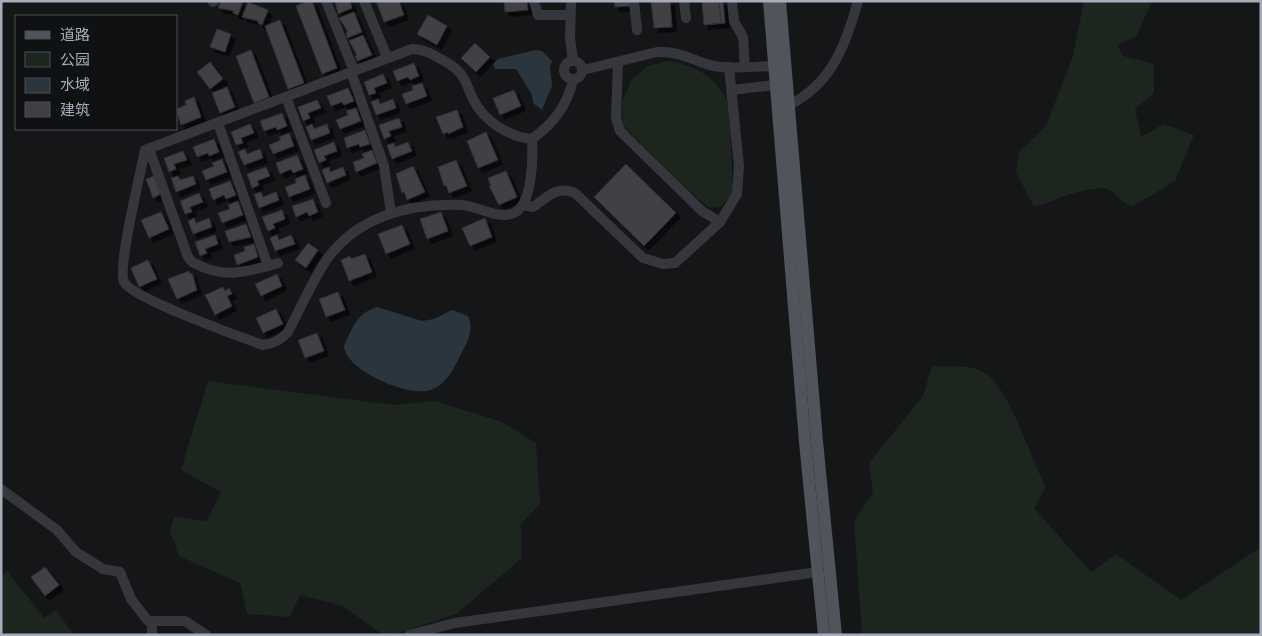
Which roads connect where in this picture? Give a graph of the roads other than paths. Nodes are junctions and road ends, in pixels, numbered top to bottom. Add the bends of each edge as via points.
1 (326, 1) edge
2 (364, 1) edge
3 (534, 1) edge
4 (571, 1) edge
5 (634, 1) edge
6 (684, 1) edge
7 (732, 1) edge
8 (769, 1) edge
9 (780, 1) edge
10 (858, 1) edge
11 (570, 15) junction
12 (686, 18) dead end
13 (637, 30) dead end
14 (387, 58) junction
15 (573, 61) junction
16 (618, 62) junction
17 (774, 66) junction
18 (729, 67) junction
19 (745, 67) junction
20 (583, 70) junction
21 (352, 71) junction
22 (573, 80) junction
23 (776, 85) junction
24 (731, 90) junction
25 (286, 97) junction
26 (789, 105) junction
27 (218, 123) junction
28 (532, 139) junction
29 (148, 149) junction
30 (326, 203) dead end
31 (523, 205) junction
32 (391, 213) junction
33 (720, 222) junction
34 (1, 489) edge
35 (818, 572) junction
36 (152, 622) junction
37 (152, 635) edge
38 (206, 635) edge
39 (408, 635) edge
40 (824, 635) edge
41 (836, 635) edge

1 - 21 street
2 - 14 street
3 - 11 street via 535,12 541,16
4 - 11 street
5 - 13 street
6 - 12 street
7 - 19 street via 734,21 743,36
8 - 17 main road
9 - 26 main road
10 - 26 street via 844,47 820,84 811,94
11 - 15 street
14 - 21 street
14 - 28 street via 418,49 447,62 461,74 473,99 489,120 508,133
15 - 20 street via 580,63
15 - 22 street via 564,69 566,76
16 - 18 street via 666,51
16 - 20 street
16 - 33 street via 616,118 620,131 702,211
17 - 19 street
17 - 23 main road
18 - 19 street
18 - 24 street
20 - 22 street via 580,77
21 - 25 street
21 - 32 street via 384,166
22 - 28 street via 559,114
23 - 24 street
23 - 35 main road
24 - 33 street via 739,180 734,201
25 - 27 street
25 - 30 street
26 - 41 main road via 816,441
27 - 29 street
27 - 29 street via 273,264 231,274 192,262
28 - 31 street via 531,173
29 - 32 street via 145,150 126,244 121,274 124,282 136,293 262,345 276,342 288,332 320,272 341,243 362,227
31 - 32 street via 513,213 502,215 469,206 444,205 413,207
31 - 33 street via 533,207 560,190 575,193 643,258 663,264 674,263
34 - 36 street via 57,530 76,552 103,569 120,572 132,599 143,616
35 - 39 street via 456,622
35 - 40 main road
36 - 37 street
36 - 38 street via 185,621

